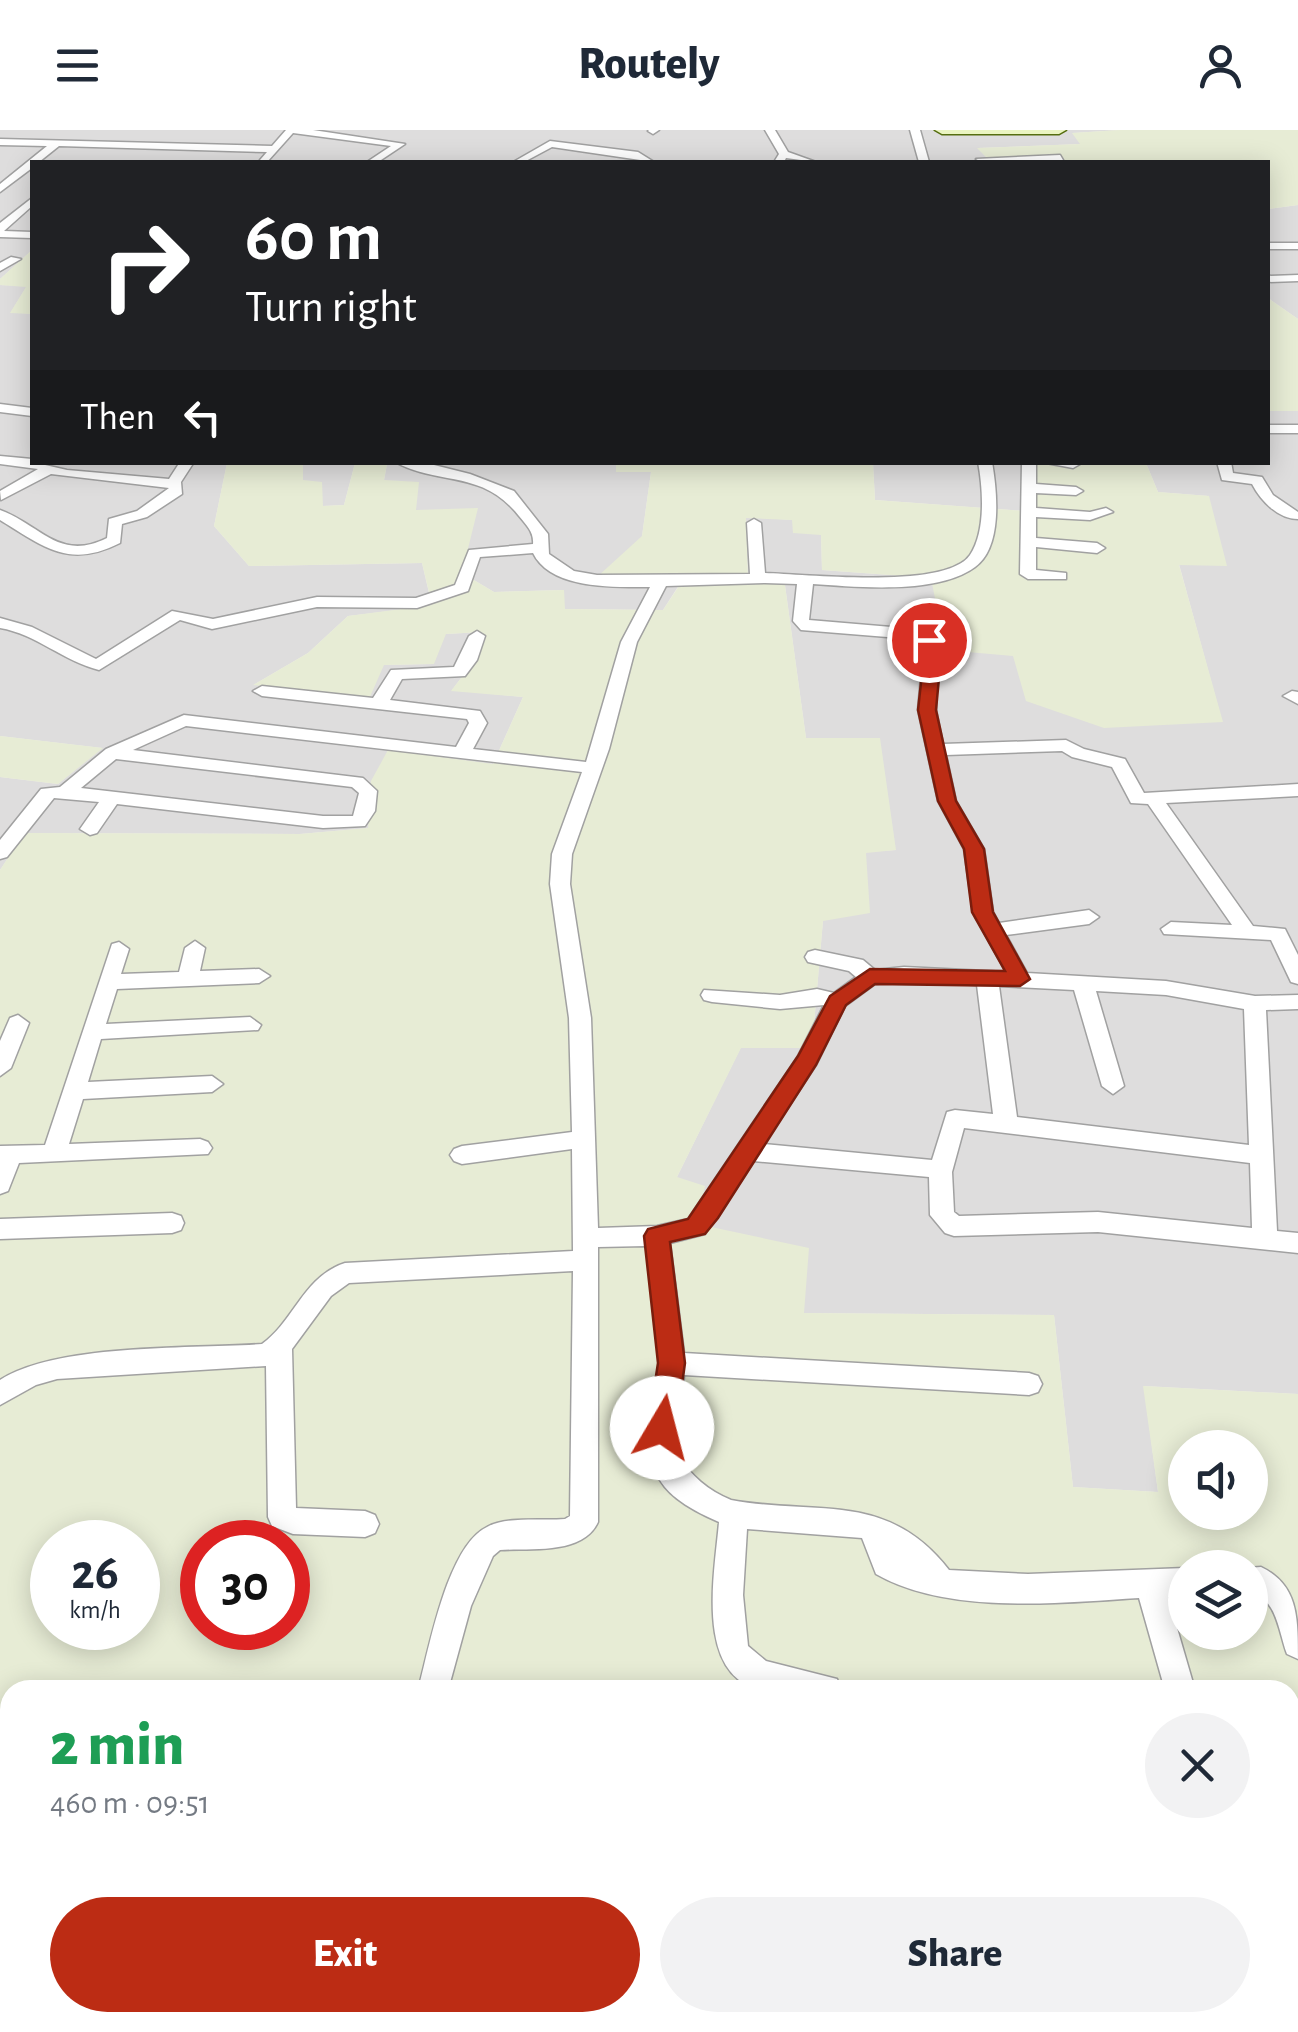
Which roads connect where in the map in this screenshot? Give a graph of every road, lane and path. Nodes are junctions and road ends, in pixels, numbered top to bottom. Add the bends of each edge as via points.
1 (66, 130) edge
2 (770, 130) edge
3 (915, 130) edge
4 (944, 130) edge
5 (1060, 130) edge
6 (961, 131) edge
7 (0, 142) edge
8 (53, 144) junction
9 (147, 147) junction
10 (225, 149) junction
11 (274, 150) junction
12 (0, 156) edge
13 (40, 156) junction
14 (58, 157) dead end
15 (782, 158) edge
16 (1060, 158) dead end
17 (37, 160) edge
18 (217, 160) edge
19 (265, 160) edge
20 (375, 160) edge
21 (522, 160) edge
22 (643, 160) edge
23 (923, 160) edge
24 (982, 160) edge
25 (28, 170) edge
26 (30, 185) edge
27 (3, 187) edge
28 (30, 202) edge
29 (0, 231) edge
30 (30, 235) edge
31 (1270, 246) edge
32 (1298, 246) edge
33 (8, 253) edge
34 (0, 268) edge
35 (1297, 278) edge
36 (1270, 279) edge
37 (1, 409) edge
38 (30, 412) edge
39 (1270, 428) edge
40 (1298, 429) edge
41 (0, 460) edge
42 (30, 462) edge
43 (37, 465) edge
44 (186, 465) edge
45 (415, 465) edge
46 (476, 465) edge
47 (985, 465) edge
48 (1030, 465) edge
49 (1225, 465) edge
50 (48, 470) junction
51 (470, 478) junction
52 (174, 484) junction
53 (1031, 488) junction
54 (1076, 491) dead end
55 (0, 495) edge
56 (0, 511) edge
57 (1026, 512) junction
58 (1106, 512) dead end
59 (1297, 519) edge
60 (754, 524) dead end
61 (1028, 542) junction
62 (543, 548) junction
63 (1096, 548) dead end
64 (1061, 576) dead end
65 (758, 578) junction
66 (660, 582) junction
67 (805, 582) junction
68 (903, 593) dead end
69 (802, 621) junction
70 (0, 623) edge
71 (902, 628) dead end
72 (477, 636) dead end
73 (262, 691) dead end
74 (378, 705) junction
75 (939, 750) junction
76 (112, 753) junction
77 (462, 753) junction
78 (592, 768) junction
79 (1298, 790) edge
80 (64, 792) junction
81 (1154, 799) junction
82 (107, 804) junction
83 (90, 829) dead end
84 (0, 853) edge
85 (1088, 917) dead end
86 (1170, 929) dead end
87 (994, 930) junction
88 (1246, 931) junction
89 (195, 948) dead end
90 (119, 949) dead end
91 (815, 957) dead end
92 (259, 976) dead end
93 (870, 976) junction
94 (987, 977) junction
95 (1298, 977) edge
96 (188, 979) junction
97 (1020, 979) junction
98 (108, 982) junction
99 (1082, 983) junction
100 (712, 995) dead end
101 (837, 1001) junction
102 (1298, 1002) edge
103 (1255, 1003) junction
104 (250, 1026) dead end
105 (11, 1032) edge
106 (91, 1032) junction
107 (0, 1068) edge
108 (212, 1084) dead end
109 (1113, 1086) dead end
110 (74, 1091) junction
111 (1006, 1124) junction
112 (585, 1139) junction
113 (200, 1148) dead end
114 (745, 1151) junction
115 (54, 1153) junction
116 (1258, 1154) junction
117 (5, 1155) edge
118 (462, 1155) dead end
119 (940, 1172) junction
120 (0, 1185) edge
121 (172, 1224) dead end
122 (0, 1229) edge
123 (656, 1236) junction
124 (1265, 1240) junction
125 (1298, 1243) edge
126 (585, 1249) junction
127 (279, 1347) junction
128 (672, 1363) junction
129 (1029, 1384) dead end
130 (0, 1394) edge
131 (734, 1514) junction
132 (365, 1524) dead end
133 (1168, 1583) edge
134 (1268, 1583) edge
135 (1150, 1584) junction
136 (1298, 1644) edge
137 (436, 1680) edge
138 (786, 1680) edge
139 (1177, 1680) edge

1 - 8 street
2 - 15 street
3 - 23 street
4 - 6 street
5 - 6 street
6 - 24 street
7 - 8 street
8 - 9 street
8 - 13 street
9 - 10 street
9 - 10 street via 162,135 232,136
10 - 11 street
10 - 18 street
11 - 19 street
11 - 20 street via 291,130 400,144
12 - 13 street
13 - 14 street
13 - 17 street
16 - 24 street
21 - 22 street via 550,144
25 - 27 street
26 - 27 street
28 - 29 street
29 - 30 street
31 - 32 street
33 - 34 street
35 - 36 street
37 - 38 street
39 - 40 street
41 - 42 street
43 - 50 street
44 - 52 street
45 - 51 street
46 - 51 street
47 - 67 street via 986,544 972,562 913,579
48 - 53 street
49 - 59 street via 1228,476 1258,480 1268,498
50 - 52 street
50 - 55 street
51 - 62 street via 509,494 541,534
52 - 56 street via 176,490 142,514 112,523 113,542 78,554 67,554
53 - 54 street
53 - 57 street
55 - 56 street
57 - 58 street
57 - 61 street
60 - 65 street
61 - 63 street
61 - 64 street via 1028,574
62 - 66 street via 541,556 568,576
62 - 70 street via 474,553 462,588 416,603 318,602 212,624 178,614 100,665 56,649 24,625
65 - 66 street
65 - 67 street
66 - 78 street via 629,642
67 - 68 street
67 - 69 street
69 - 71 street
69 - 75 street via 811,628 915,634 932,642 927,710
72 - 74 street via 459,672 400,673
73 - 74 street
74 - 77 street via 474,715 478,723
75 - 81 street via 1066,744 1086,756 1116,760 1133,798
75 - 87 street via 947,801 974,849 976,890
76 - 77 street via 184,720
76 - 80 street
76 - 82 street via 357,782 368,791 366,812 358,822
77 - 78 street
78 - 112 street via 570,822 560,884 576,984
79 - 81 street
80 - 82 street
80 - 84 street via 42,798
81 - 88 street
82 - 83 street
85 - 87 street
86 - 88 street
87 - 97 street
88 - 95 street via 1282,936
89 - 96 street
90 - 98 street
91 - 93 street via 856,964
92 - 96 street
93 - 94 street
93 - 101 street
94 - 97 street
94 - 111 street
96 - 98 street
97 - 99 street
98 - 106 street
99 - 103 street
99 - 109 street
100 - 101 street
101 - 114 street via 808,1059
102 - 103 street
103 - 116 street
104 - 106 street
105 - 107 street
106 - 110 street
108 - 110 street
110 - 115 street
111 - 116 street
111 - 119 street via 953,1118
112 - 118 street
112 - 126 street
113 - 115 street
114 - 119 street
114 - 123 street via 696,1227
115 - 117 street
116 - 124 street
117 - 120 street
119 - 124 street via 942,1215 954,1226 1098,1222
121 - 122 street
123 - 126 street
123 - 128 street
124 - 125 street
126 - 127 street via 345,1273 324,1286
126 - 137 street via 584,1522 570,1532 484,1542
127 - 130 street via 248,1358 56,1368
127 - 132 street via 282,1517
128 - 129 street
128 - 131 street via 663,1458 692,1498
131 - 135 street via 874,1527 920,1555 940,1580 978,1586
131 - 138 street via 728,1634 744,1665
133 - 135 street
134 - 136 street via 1279,1592
135 - 139 street

